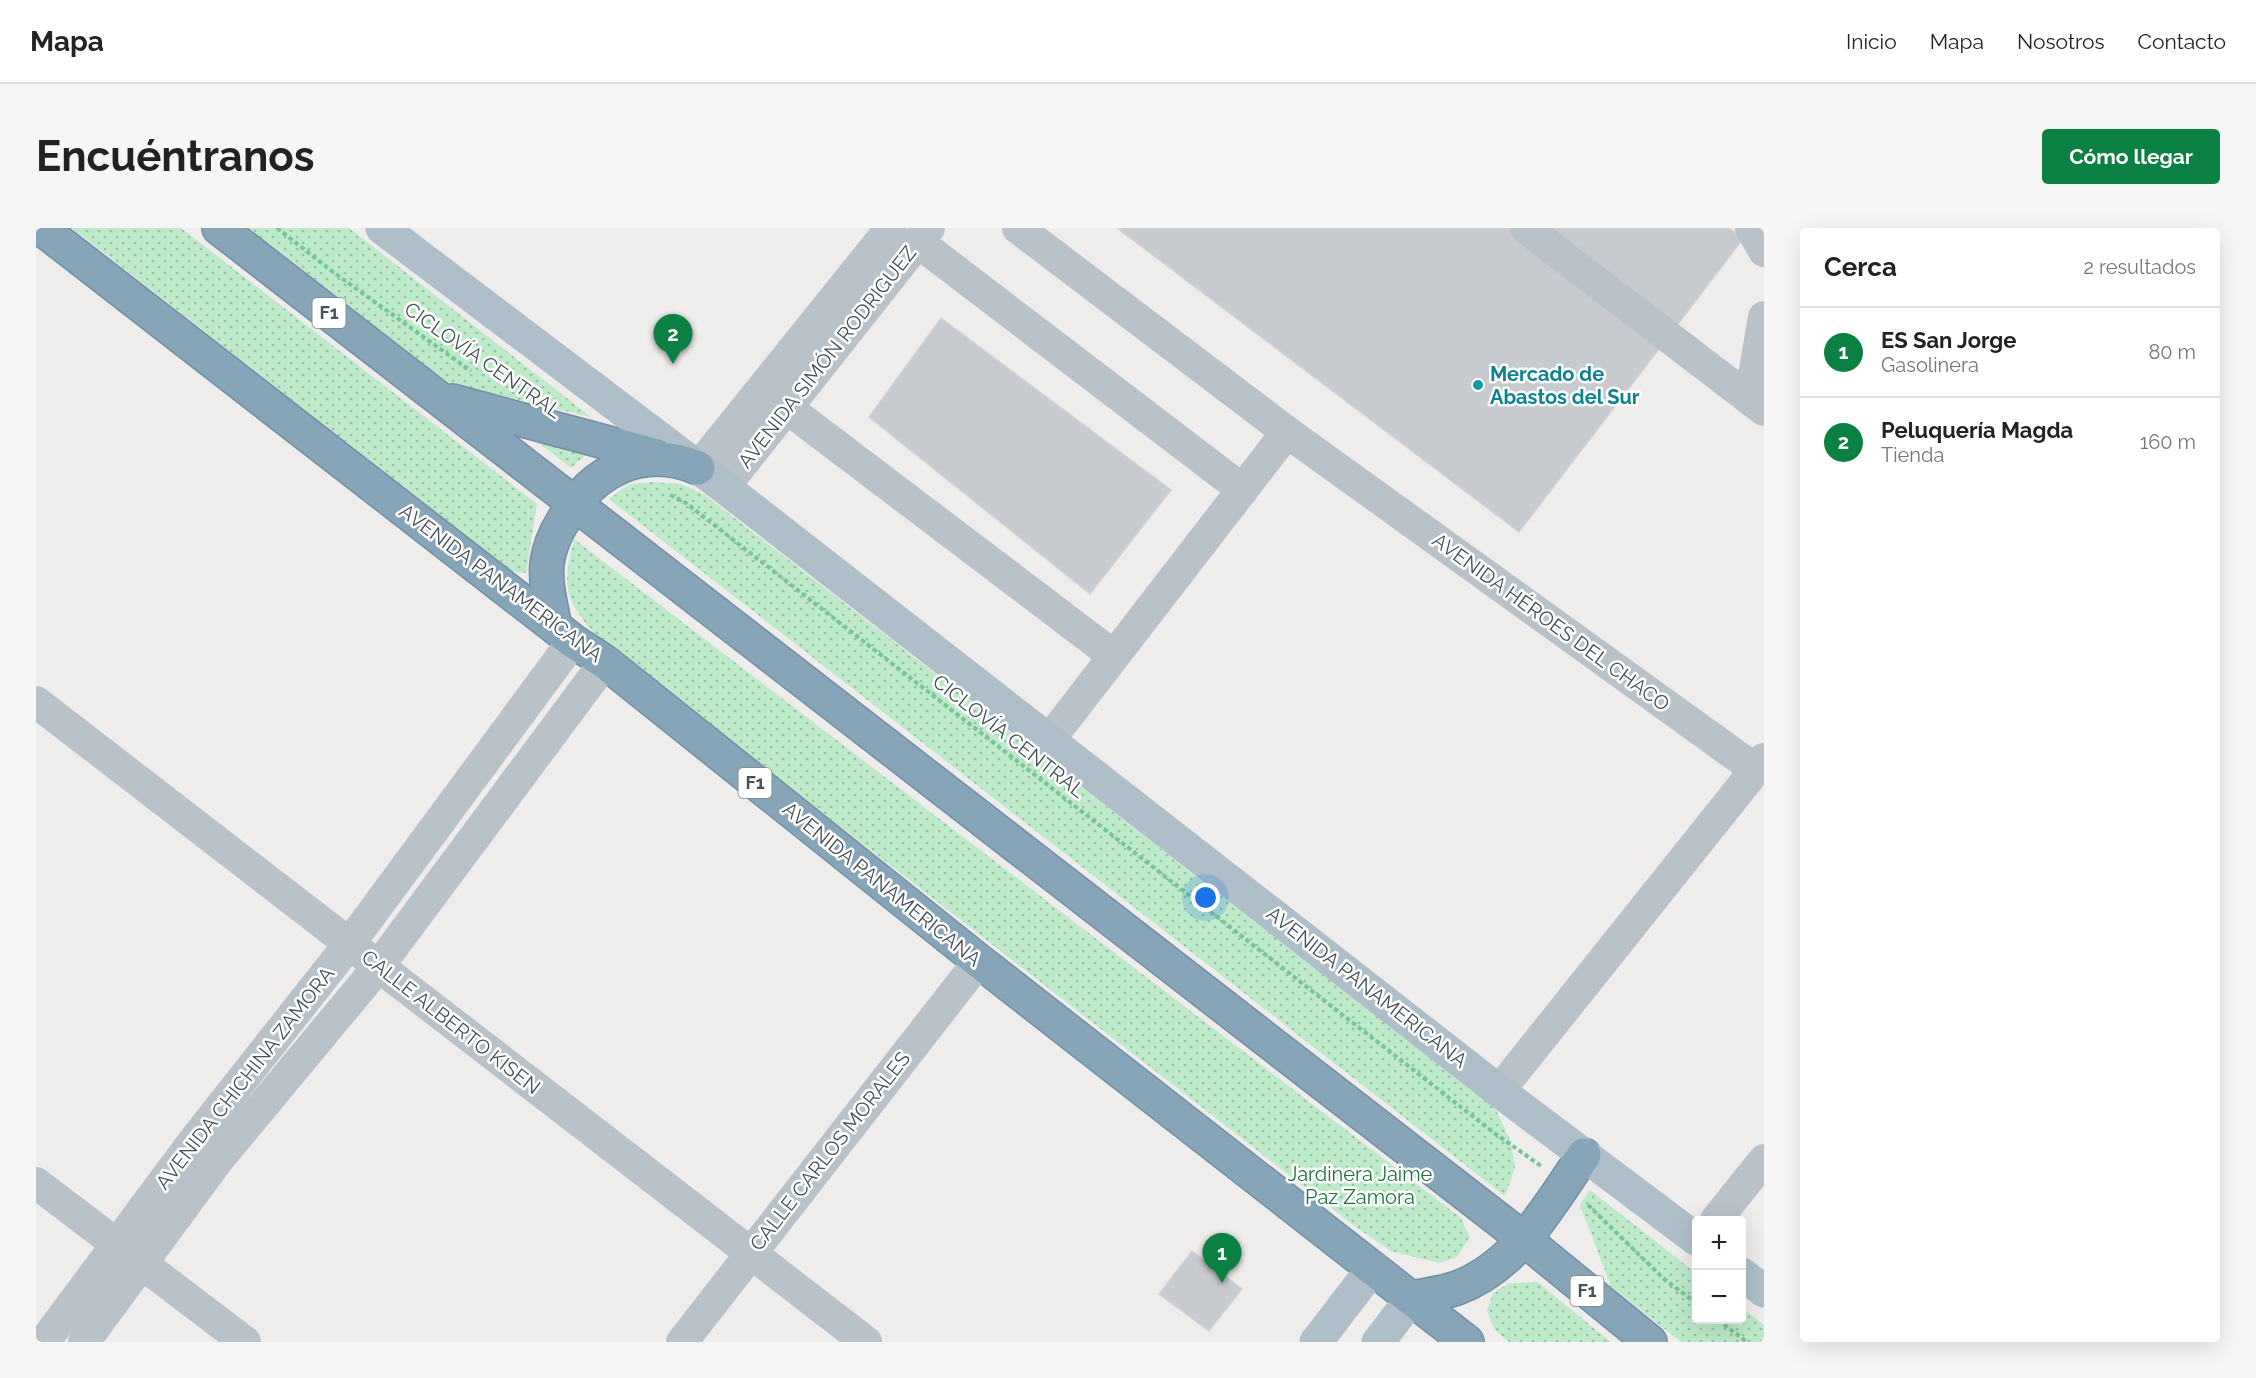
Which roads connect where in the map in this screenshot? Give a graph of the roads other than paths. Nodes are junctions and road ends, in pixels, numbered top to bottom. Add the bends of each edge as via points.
1 (41, 228) edge
2 (219, 228) edge
3 (382, 228) edge
4 (1018, 228) edge
5 (1526, 228) edge
6 (1751, 228) edge
7 (912, 233) edge
8 (1764, 251) edge
9 (1764, 317) edge
10 (438, 397) junction
11 (1757, 405) edge
12 (787, 408) junction
13 (1287, 432) junction
14 (697, 471) junction
15 (1243, 490) junction
16 (573, 503) junction
17 (564, 634) junction
18 (1114, 656) junction
19 (605, 662) junction
20 (36, 702) edge
21 (1050, 739) junction
22 (1760, 764) edge
23 (350, 943) junction
24 (979, 961) junction
25 (378, 967) junction
26 (1499, 1091) junction
27 (193, 1142) junction
28 (1584, 1155) junction
29 (1764, 1160) edge
30 (218, 1161) junction
31 (36, 1183) edge
32 (1720, 1216) edge
33 (1692, 1236) edge
34 (1525, 1240) junction
35 (116, 1245) junction
36 (750, 1252) junction
37 (141, 1263) junction
38 (1373, 1268) junction
39 (1746, 1277) edge
40 (1764, 1291) edge
41 (1412, 1298) junction
42 (44, 1342) edge
43 (84, 1342) edge
44 (245, 1342) edge
45 (682, 1342) edge
46 (866, 1342) edge
47 (1316, 1342) edge
48 (1378, 1342) edge
49 (1467, 1342) edge
50 (1650, 1342) edge

1 - 17 highway, AVENIDA PANAMERICANA / F1
2 - 10 highway, F1
3 - 14 main road, AVENIDA PANAMERICANA
4 - 13 street, AVENIDA HÉROES DEL CHACO
5 - 11 street
6 - 8 street
7 - 12 street, AVENIDA SIMÓN RODRIGUEZ
7 - 14 street, AVENIDA SIMÓN RODRIGUEZ
7 - 15 street
9 - 11 street
10 - 14 highway
10 - 16 highway, F1
12 - 14 street, AVENIDA SIMÓN RODRIGUEZ
12 - 18 street
13 - 15 street
13 - 22 street, AVENIDA HÉROES DEL CHACO
14 - 16 highway via 650,459 600,477
14 - 21 main road, AVENIDA PANAMERICANA
15 - 18 street
16 - 17 highway via 553,538 547,563 546,586
16 - 34 highway, F1
17 - 19 highway, AVENIDA PANAMERICANA / F1
17 - 23 street, AVENIDA CHICHINA ZAMORA
18 - 21 street
19 - 24 highway, AVENIDA PANAMERICANA / F1
19 - 25 street, AVENIDA CHICHINA ZAMORA
20 - 23 street, CALLE ALBERTO KISEN
21 - 26 main road, AVENIDA PANAMERICANA
22 - 26 street, AVENIDA HÉROES DEL CHACO
23 - 25 street, CALLE ALBERTO KISEN
23 - 27 street, AVENIDA CHICHINA ZAMORA
24 - 36 street, CALLE CARLOS MORALES
24 - 38 highway, AVENIDA PANAMERICANA / F1
25 - 30 street, AVENIDA CHICHINA ZAMORA
25 - 36 street, CALLE ALBERTO KISEN
26 - 28 main road, AVENIDA PANAMERICANA
27 - 30 street
27 - 35 street, AVENIDA CHICHINA ZAMORA
28 - 33 main road, AVENIDA PANAMERICANA
28 - 34 highway
29 - 32 street
30 - 37 street, AVENIDA CHICHINA ZAMORA
31 - 35 street
34 - 41 highway via 1495,1269 1456,1288
34 - 50 highway, F1
35 - 37 street
35 - 42 street, AVENIDA CHICHINA ZAMORA
36 - 45 street, CALLE CARLOS MORALES
36 - 46 street, CALLE ALBERTO KISEN
37 - 43 street, AVENIDA CHICHINA ZAMORA
37 - 44 street
38 - 41 highway, AVENIDA PANAMERICANA / F1
38 - 47 main road
39 - 40 main road
41 - 48 main road
41 - 49 highway, AVENIDA PANAMERICANA / F1

